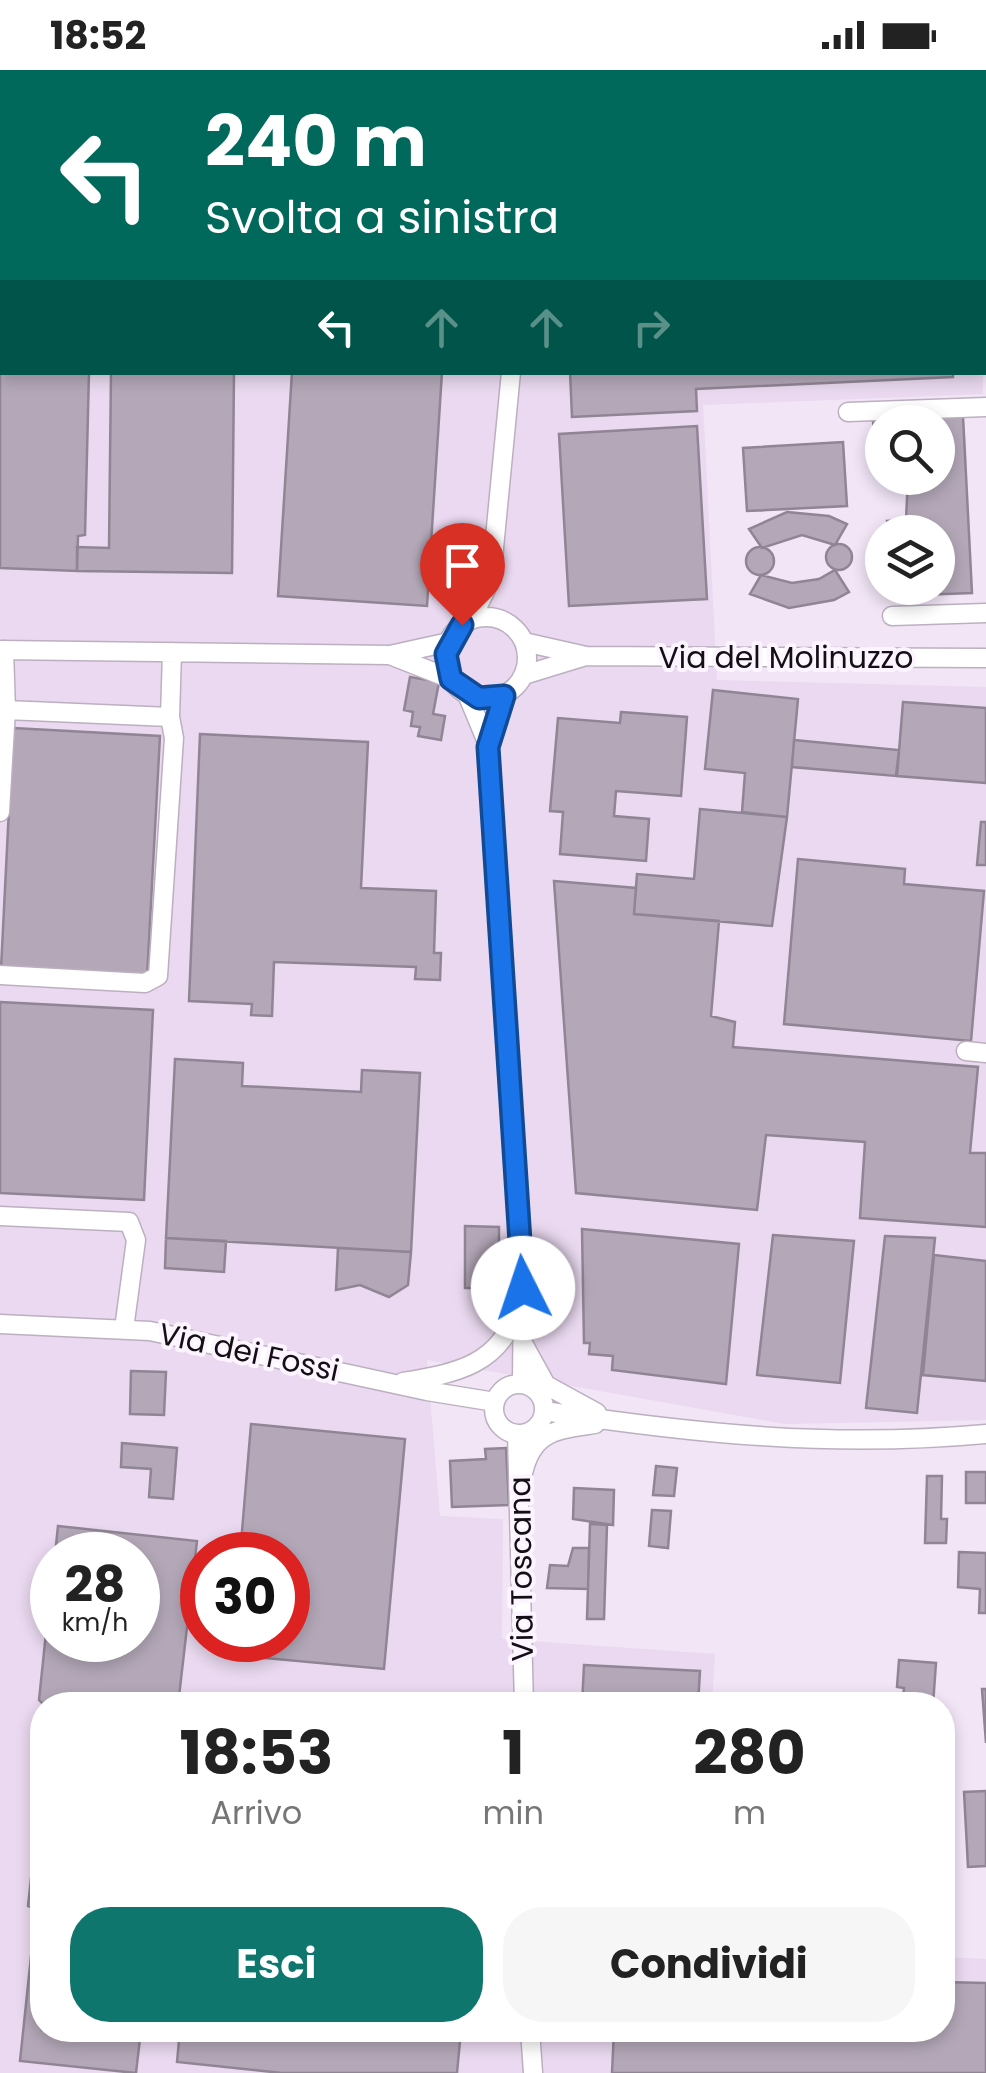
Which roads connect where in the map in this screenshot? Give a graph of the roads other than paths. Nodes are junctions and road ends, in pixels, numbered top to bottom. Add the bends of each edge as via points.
1 (510, 375) edge
2 (986, 406) edge
3 (848, 412) dead end
4 (490, 578) junction
5 (986, 612) edge
6 (892, 616) dead end
7 (471, 620) junction
8 (506, 622) junction
9 (449, 642) junction
10 (524, 642) junction
11 (2, 650) edge
12 (172, 652) junction
13 (390, 655) junction
14 (586, 656) junction
15 (986, 658) edge
16 (524, 675) junction
17 (451, 679) junction
18 (467, 694) junction
19 (504, 696) junction
20 (6, 710) junction
21 (170, 717) junction
22 (488, 747) junction
23 (0, 812) edge
24 (0, 975) edge
25 (966, 1051) dead end
26 (986, 1053) edge
27 (0, 1216) edge
28 (523, 1288) junction
29 (0, 1324) edge
30 (124, 1329) junction
31 (524, 1344) junction
32 (522, 1383) junction
33 (395, 1384) junction
34 (494, 1402) junction
35 (544, 1410) junction
36 (616, 1422) junction
37 (517, 1434) junction
38 (986, 1434) edge
39 (520, 1484) junction
40 (524, 1692) edge
41 (530, 2042) edge
42 (530, 2050) junction
43 (523, 2073) edge
44 (533, 2073) edge

1 - 4 street
2 - 3 street
4 - 7 street
4 - 8 street
5 - 6 street
7 - 8 street
7 - 9 street
8 - 10 street
9 - 13 street
9 - 17 street
10 - 14 street, Via del Molinuzzo
10 - 16 street
11 - 12 street
11 - 20 street
12 - 13 street
12 - 21 street
13 - 17 street
14 - 15 street, Via del Molinuzzo
14 - 16 street, Via del Molinuzzo
16 - 19 street
17 - 18 street
18 - 19 street
18 - 22 street
19 - 22 street
20 - 21 street
20 - 23 street
21 - 24 street via 158,976 145,983
22 - 28 street
25 - 26 street
27 - 30 street via 129,1222 136,1240
28 - 31 street
28 - 33 street via 512,1329 495,1351 472,1368
29 - 30 street, Via dei Fossi
30 - 33 street, Via dei Fossi
31 - 32 street
31 - 36 street via 546,1385
32 - 34 street via 502,1390
32 - 35 street via 541,1396
33 - 34 street, Via dei Fossi
34 - 37 street via 498,1423
35 - 36 street
35 - 37 street via 532,1430
36 - 38 street via 786,1441
36 - 39 street via 550,1429 535,1443
37 - 39 street, Via Toscana
39 - 40 street, Via Toscana
41 - 42 street
42 - 43 street
42 - 44 street

